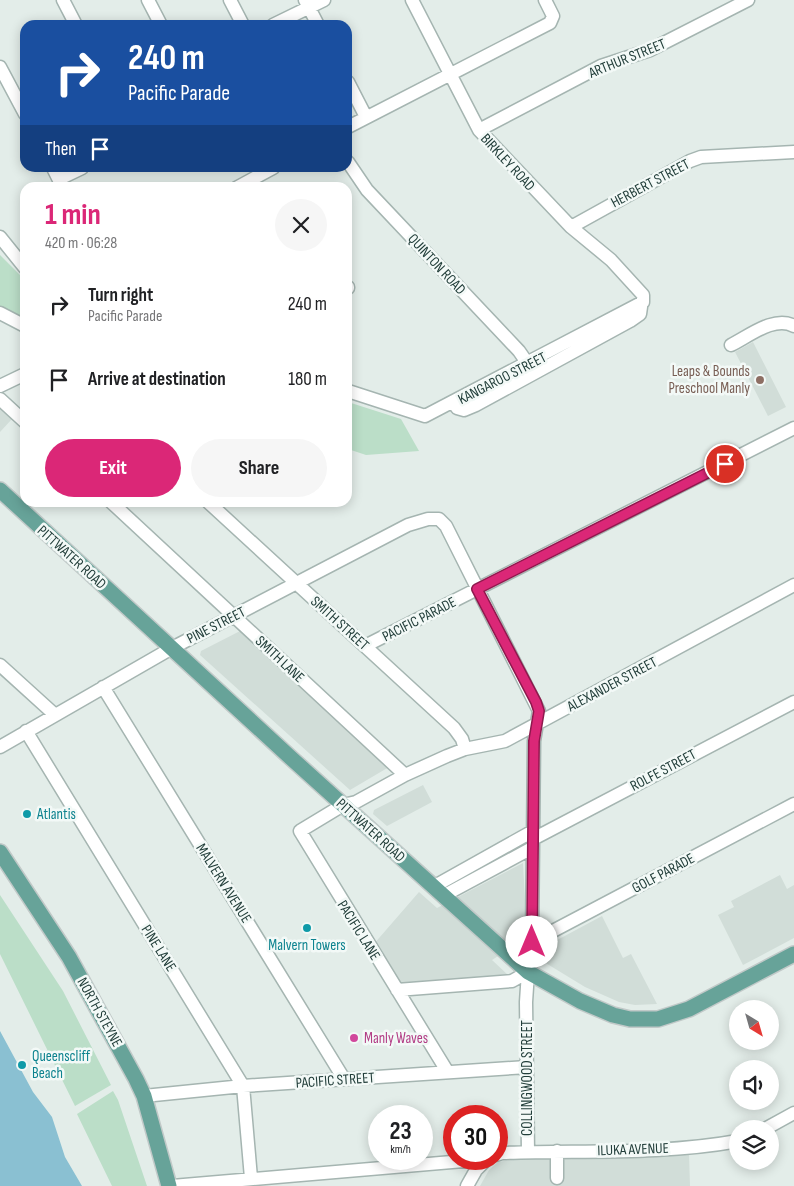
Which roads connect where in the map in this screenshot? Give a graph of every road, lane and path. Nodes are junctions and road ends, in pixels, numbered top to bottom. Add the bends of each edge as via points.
1 (63, 0) edge
2 (148, 0) edge
3 (230, 0) edge
4 (324, 0) edge
5 (412, 0) edge
6 (545, 0) edge
7 (748, 0) edge
8 (307, 4) edge
9 (73, 20) edge
10 (158, 20) edge
11 (240, 20) edge
12 (282, 20) edge
13 (315, 20) edge
14 (0, 67) edge
15 (450, 76) junction
16 (352, 90) edge
17 (20, 105) edge
18 (366, 117) junction
19 (352, 125) edge
20 (479, 130) junction
21 (794, 152) edge
22 (352, 168) edge
23 (73, 172) edge
24 (266, 172) edge
25 (59, 178) edge
26 (247, 182) edge
27 (570, 227) junction
28 (0, 237) edge
29 (20, 263) edge
30 (642, 300) junction
31 (0, 312) edge
32 (20, 323) edge
33 (794, 326) edge
34 (731, 345) dead end
35 (528, 364) junction
36 (20, 376) edge
37 (0, 386) edge
38 (352, 392) edge
39 (0, 399) edge
40 (454, 403) junction
41 (20, 417) edge
42 (794, 428) edge
43 (0, 490) edge
44 (117, 507) edge
45 (213, 507) edge
46 (297, 584) junction
47 (794, 585) edge
48 (477, 589) junction
49 (234, 617) junction
50 (365, 646) junction
51 (172, 648) junction
52 (0, 665) edge
53 (103, 687) junction
54 (794, 702) edge
55 (54, 714) junction
56 (537, 724) junction
57 (26, 731) junction
58 (0, 747) edge
59 (465, 749) junction
60 (405, 775) junction
61 (794, 804) edge
62 (343, 805) junction
63 (532, 839) junction
64 (0, 852) edge
65 (438, 892) junction
66 (794, 954) edge
67 (528, 972) junction
68 (397, 990) junction
69 (527, 1067) junction
70 (447, 1071) junction
71 (344, 1080) junction
72 (243, 1086) junction
73 (144, 1096) junction
74 (794, 1113) edge
75 (779, 1121) edge
76 (729, 1143) edge
77 (557, 1151) junction
78 (528, 1152) junction
79 (508, 1154) edge
80 (443, 1162) edge
81 (476, 1170) edge
82 (300, 1173) junction
83 (251, 1178) junction
84 (557, 1178) dead end
85 (170, 1186) edge
86 (306, 1186) edge
87 (468, 1186) edge

1 - 9 street
2 - 10 street
3 - 11 street
4 - 8 street
5 - 15 street, BIRKLEY ROAD
6 - 15 street via 553,16 550,23
7 - 20 street, ARTHUR STREET via 650,50 601,66
8 - 12 street
8 - 13 street
14 - 17 street
15 - 18 street
15 - 20 street, BIRKLEY ROAD
16 - 18 street
18 - 19 street
20 - 27 street, BIRKLEY ROAD
21 - 27 street, HERBERT STREET via 701,157
22 - 35 street, QUINTON ROAD via 367,190
23 - 25 street
24 - 26 street
27 - 30 street, BIRKLEY ROAD via 611,260
28 - 29 street
30 - 35 street, KANGAROO STREET
30 - 40 street via 642,310 637,317 476,405 464,410
31 - 32 street
33 - 34 street via 785,322 774,323
35 - 40 street, KANGAROO STREET
36 - 37 street
38 - 40 street, KANGAROO STREET via 425,416
39 - 41 street
42 - 48 street, PACIFIC PARADE
43 - 51 main road, PITTWATER ROAD
44 - 49 street, SMITH LANE
45 - 46 street, SMITH STREET
46 - 48 street, PINE STREET via 408,526 439,519 446,526
46 - 49 street, PINE STREET
46 - 50 street, SMITH STREET
47 - 56 street, ALEXANDER STREET
48 - 50 street, PACIFIC PARADE
48 - 56 street via 536,702 539,711
49 - 51 street, PINE STREET
49 - 60 street, SMITH LANE
50 - 59 street, SMITH STREET via 454,728
51 - 53 street, PINE STREET
51 - 62 main road, PITTWATER ROAD
52 - 55 street
53 - 55 street, PINE STREET
53 - 71 street, MALVERN AVENUE
54 - 63 street, ROLFE STREET
55 - 57 street, PINE STREET
56 - 59 street, ALEXANDER STREET via 505,741
56 - 63 street
57 - 58 street, PINE STREET
57 - 72 street, PINE LANE
59 - 60 street, ALEXANDER STREET
60 - 62 street, ALEXANDER STREET via 356,802
61 - 63 street, GOLF PARADE via 532,942
62 - 65 main road, PITTWATER ROAD
62 - 68 street, PACIFIC LANE via 300,831
63 - 65 street, ROLFE STREET
63 - 65 street, ROLFE STREET
64 - 73 main road, NORTH STEYNE via 70,956
65 - 67 main road, PITTWATER ROAD
66 - 67 main road, PITTWATER ROAD via 689,1009 658,1019 613,1015
67 - 68 street via 512,981
67 - 69 street, COLLINGWOOD STREET
68 - 70 street, PACIFIC LANE
69 - 70 street, PACIFIC STREET
69 - 78 street, COLLINGWOOD STREET
70 - 71 street, PACIFIC STREET
71 - 72 street, PACIFIC STREET
72 - 73 street, PACIFIC STREET
72 - 83 street, PINE LANE
73 - 85 main road, NORTH STEYNE
74 - 75 street
76 - 77 street, ILUKA AVENUE via 660,1149
77 - 78 street, ILUKA AVENUE
77 - 84 street
78 - 79 street, COLLINGWOOD STREET
80 - 82 street
81 - 87 street
82 - 83 street
82 - 86 street
83 - 85 street

